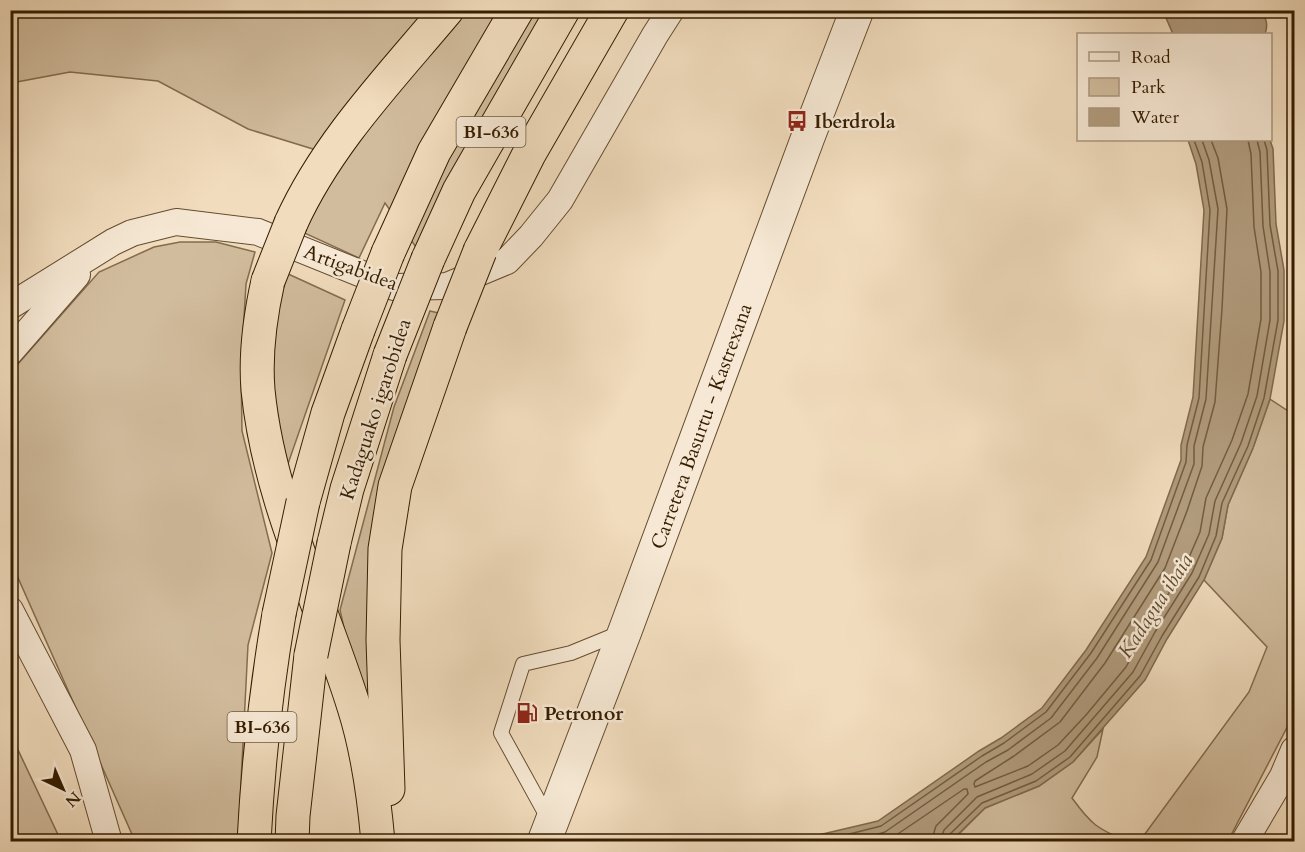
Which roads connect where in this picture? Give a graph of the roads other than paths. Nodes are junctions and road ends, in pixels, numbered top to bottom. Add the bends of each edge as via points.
1 (447, 10) edge
2 (517, 10) edge
3 (562, 10) edge
4 (612, 10) edge
5 (671, 10) edge
6 (857, 10) edge
7 (112, 242) junction
8 (10, 306) edge
9 (10, 352) edge
10 (10, 610) edge
11 (625, 631) junction
12 (1294, 750) edge
13 (547, 833) edge
14 (109, 842) edge
15 (254, 842) edge
16 (292, 842) edge
17 (378, 842) edge
18 (394, 842) edge
19 (1244, 842) edge

1 - 17 highway, bridge via 339,141 302,198 268,281 260,318 258,390 271,472 355,709 368,759
2 - 15 highway, Kadaguako igarobidea / BI-636, bridge via 434,152 388,253 328,413 303,502 265,695
3 - 16 highway, Kadaguako igarobidea / BI-636, bridge via 459,191 428,259 390,355 346,489 311,655
4 - 18 highway, bridge via 529,154 480,251 395,486 385,549 383,640 388,795
5 - 7 street, Artigabidea via 560,200 531,236 507,261 447,286 394,286 258,232 176,222
6 - 11 street, Carretera Basurtu - Kastrexana
7 - 8 street
7 - 9 street via 78,274
10 - 14 street via 83,750
11 - 13 street, Carretera Basurtu - Kastrexana
11 - 13 lane via 571,653 523,663 501,733
12 - 19 street

